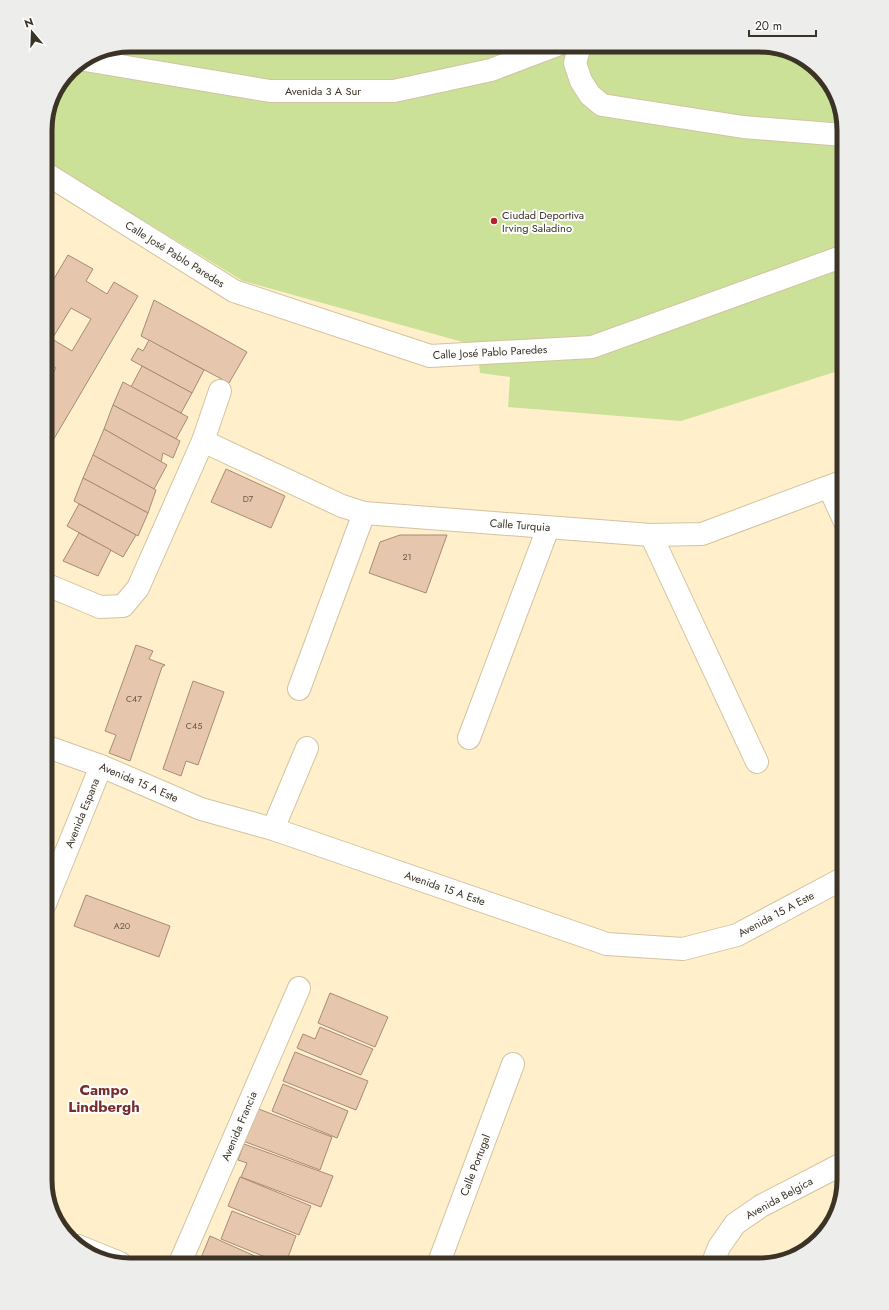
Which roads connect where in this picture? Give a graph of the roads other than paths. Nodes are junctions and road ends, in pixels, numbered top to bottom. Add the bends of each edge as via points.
1 (539, 52) edge
2 (578, 52) edge
3 (94, 61) edge
4 (837, 134) edge
5 (52, 177) edge
6 (837, 259) edge
7 (220, 391) dead end
8 (203, 441) junction
9 (836, 484) edge
10 (364, 513) junction
11 (548, 528) junction
12 (651, 535) junction
13 (52, 587) edge
14 (298, 689) dead end
15 (469, 738) dead end
16 (307, 748) dead end
17 (52, 749) edge
18 (757, 762) dead end
19 (100, 766) junction
20 (273, 829) junction
21 (837, 882) edge
22 (52, 886) edge
23 (299, 988) dead end
24 (513, 1064) dead end
25 (837, 1167) edge
26 (182, 1258) edge
27 (441, 1258) edge
28 (715, 1258) edge

1 - 3 street, Avenida 3 A Sur via 492,70 394,91 270,91
2 - 4 street via 575,63 581,81 590,95 602,105 743,126
5 - 6 street, Calle José Pablo Paredes via 234,291 430,356 592,347
7 - 8 street
8 - 10 street, Calle Turquia via 342,506
8 - 13 street via 138,588 123,606 100,607
9 - 12 street, Calle Turquia via 702,534
10 - 11 street, Calle Turquia
10 - 14 street
11 - 12 street, Calle Turquia
11 - 15 street
12 - 18 street
16 - 20 street
17 - 19 street, Avenida 15 A Este
19 - 20 street, Avenida 15 A Este via 201,809
19 - 22 street, Avenida Espana
20 - 21 street, Avenida 15 A Este via 607,944 683,949 737,935
23 - 26 street, Avenida Francia
24 - 27 street, Calle Portugal
25 - 28 street, Avenida Belgica via 761,1206 735,1224

